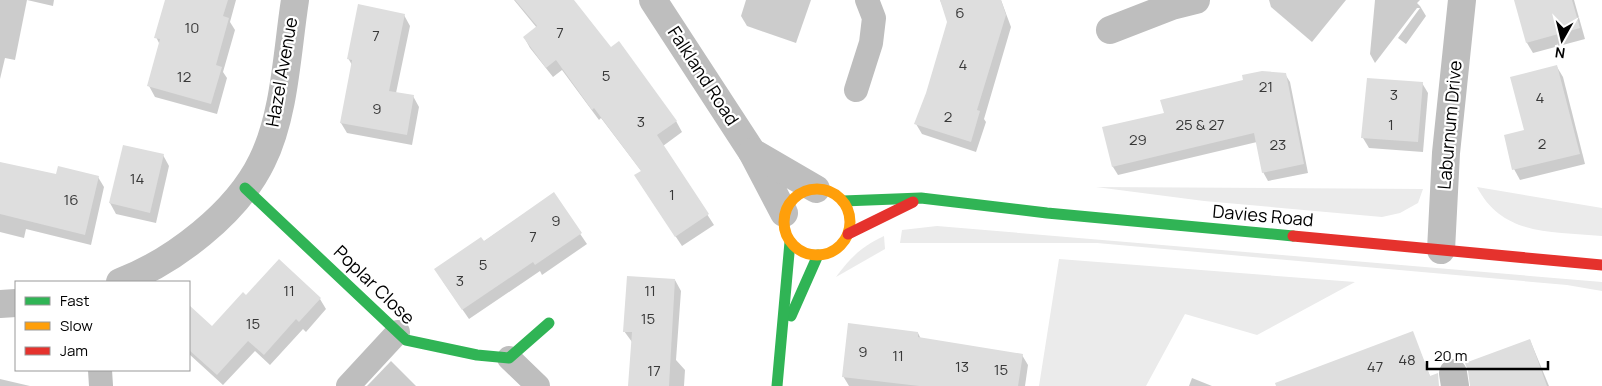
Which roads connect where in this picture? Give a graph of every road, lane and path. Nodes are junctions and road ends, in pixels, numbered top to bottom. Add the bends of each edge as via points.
1 (295, 0) edge
2 (653, 0) edge
3 (867, 0) edge
4 (1196, 0) edge
5 (1462, 0) edge
6 (1110, 30) dead end
7 (856, 90) dead end
8 (752, 152) junction
9 (245, 188) junction
10 (816, 188) junction
11 (921, 198) junction
12 (843, 201) junction
13 (784, 213) junction
14 (848, 234) junction
15 (790, 242) junction
16 (1441, 250) junction
17 (818, 256) junction
18 (1602, 265) edge
19 (123, 281) edge
20 (15, 303) edge
21 (0, 304) edge
22 (549, 322) dead end
23 (398, 332) junction
24 (783, 335) junction
25 (509, 358) junction
26 (100, 371) edge
27 (101, 386) edge
28 (348, 386) edge
29 (538, 386) edge
30 (777, 386) edge

1 - 9 street, Hazel Avenue via 278,115 263,160
2 - 8 street, Falkland Road
3 - 7 lane via 874,18 871,43
4 - 6 street
5 - 16 street, Laburnum Drive via 1446,153
8 - 10 street, Falkland Road
8 - 13 street, Falkland Road
9 - 19 street, Hazel Avenue via 214,223 186,246 143,273
9 - 23 street, Poplar Close
10 - 12 street
10 - 13 street via 793,198
11 - 12 street, Davies Road
11 - 14 street
11 - 16 street, Davies Road via 1047,214
12 - 14 street via 849,212
13 - 15 street via 785,232
14 - 17 street via 835,250
15 - 17 street via 798,250
15 - 24 street
16 - 18 street, Davies Road
17 - 24 street
20 - 21 street
22 - 25 street
23 - 25 street, Poplar Close via 406,340 477,355
23 - 28 lane
24 - 30 street
25 - 29 lane
26 - 27 lane

